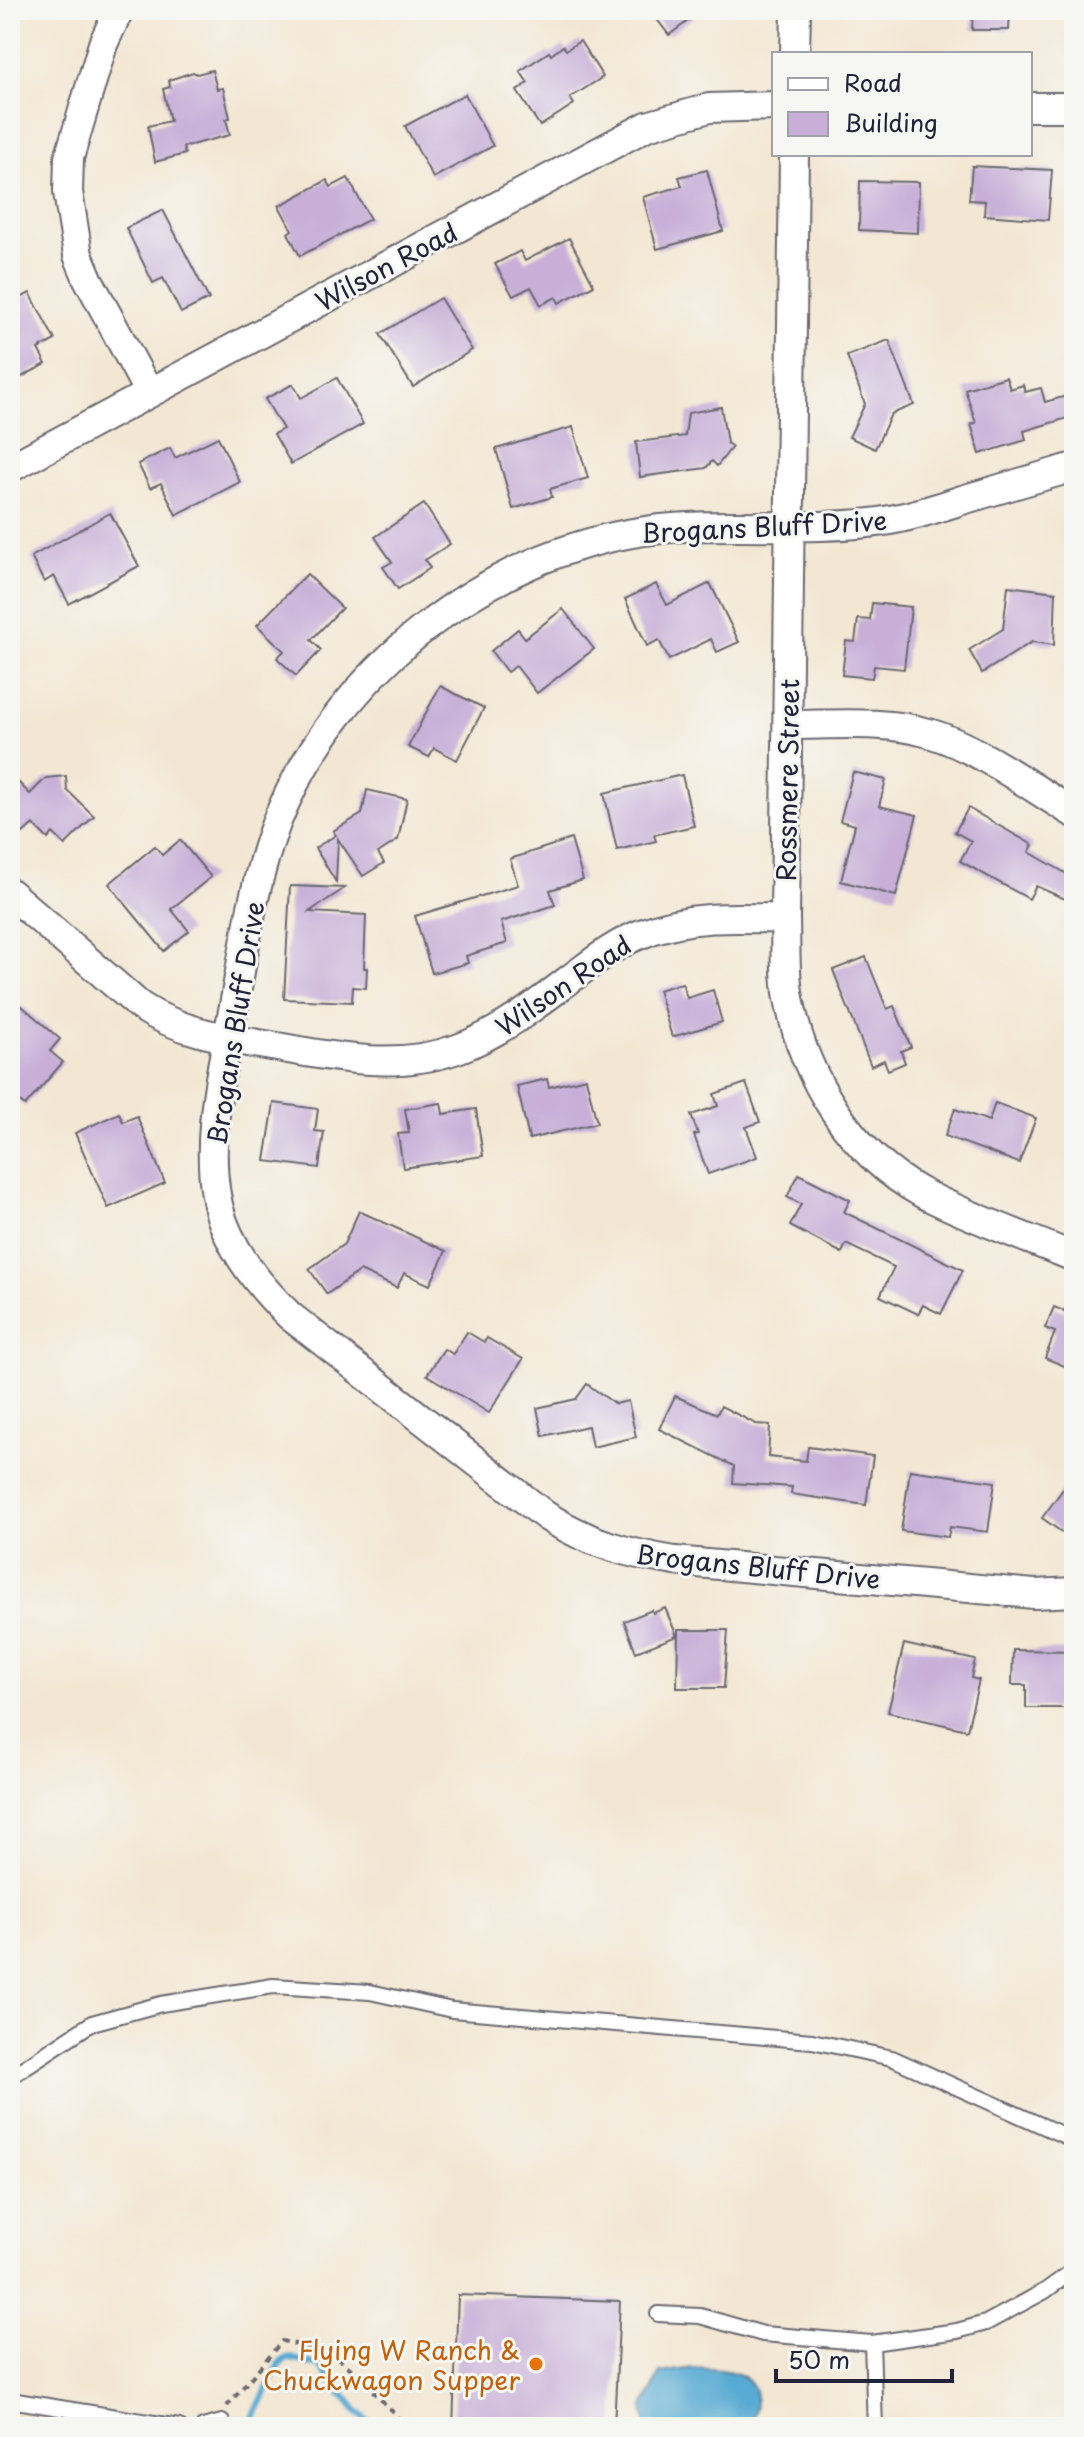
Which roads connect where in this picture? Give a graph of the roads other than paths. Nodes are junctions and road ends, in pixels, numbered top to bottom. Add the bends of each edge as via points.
1 (119, 10) edge
2 (796, 10) edge
3 (795, 52) edge
4 (772, 106) edge
5 (1032, 107) edge
6 (1074, 107) edge
7 (794, 156) edge
8 (149, 393) junction
9 (1074, 467) edge
10 (10, 468) edge
11 (791, 527) junction
12 (789, 725) junction
13 (1074, 813) edge
14 (10, 893) edge
15 (785, 919) junction
16 (227, 1039) junction
17 (1074, 1257) edge
18 (1074, 1592) edge
19 (10, 2077) edge
20 (1074, 2140) edge
21 (1074, 2270) edge
22 (658, 2314) dead end
23 (872, 2343) junction
24 (10, 2400) edge
25 (222, 2422) road end
26 (179, 2427) edge
27 (203, 2427) edge
28 (875, 2427) edge

1 - 8 street via 103,44 69,158 68,192 78,255
2 - 3 street
4 - 8 street, Wilson Road via 709,108 647,126
5 - 6 street
7 - 11 street, Rossmere Street
8 - 10 street, Wilson Road
9 - 11 street, Brogans Bluff Drive via 907,517
11 - 12 street, Rossmere Street
11 - 16 street, Brogans Bluff Drive via 685,526 557,554 444,612 410,640 341,711 302,768 277,821 258,881
12 - 13 street via 894,726 929,733 981,757
12 - 15 street, Rossmere Street
14 - 16 street, Wilson Road via 140,1006 163,1021
15 - 16 street, Wilson Road via 721,917 641,934 503,1027 430,1056 347,1059
15 - 17 street, Rossmere Street via 788,994 802,1052 858,1141 920,1191
16 - 18 street, Brogans Bluff Drive via 213,1164 222,1220 247,1268 290,1316 546,1516 607,1547 675,1561 1034,1594
19 - 20 lane via 92,2023 161,2004 287,1986 370,1992 452,2010 812,2041 892,2058
21 - 23 lane via 986,2323
22 - 23 lane via 700,2316 763,2334
23 - 28 lane
24 - 26 lane
25 - 27 lane

